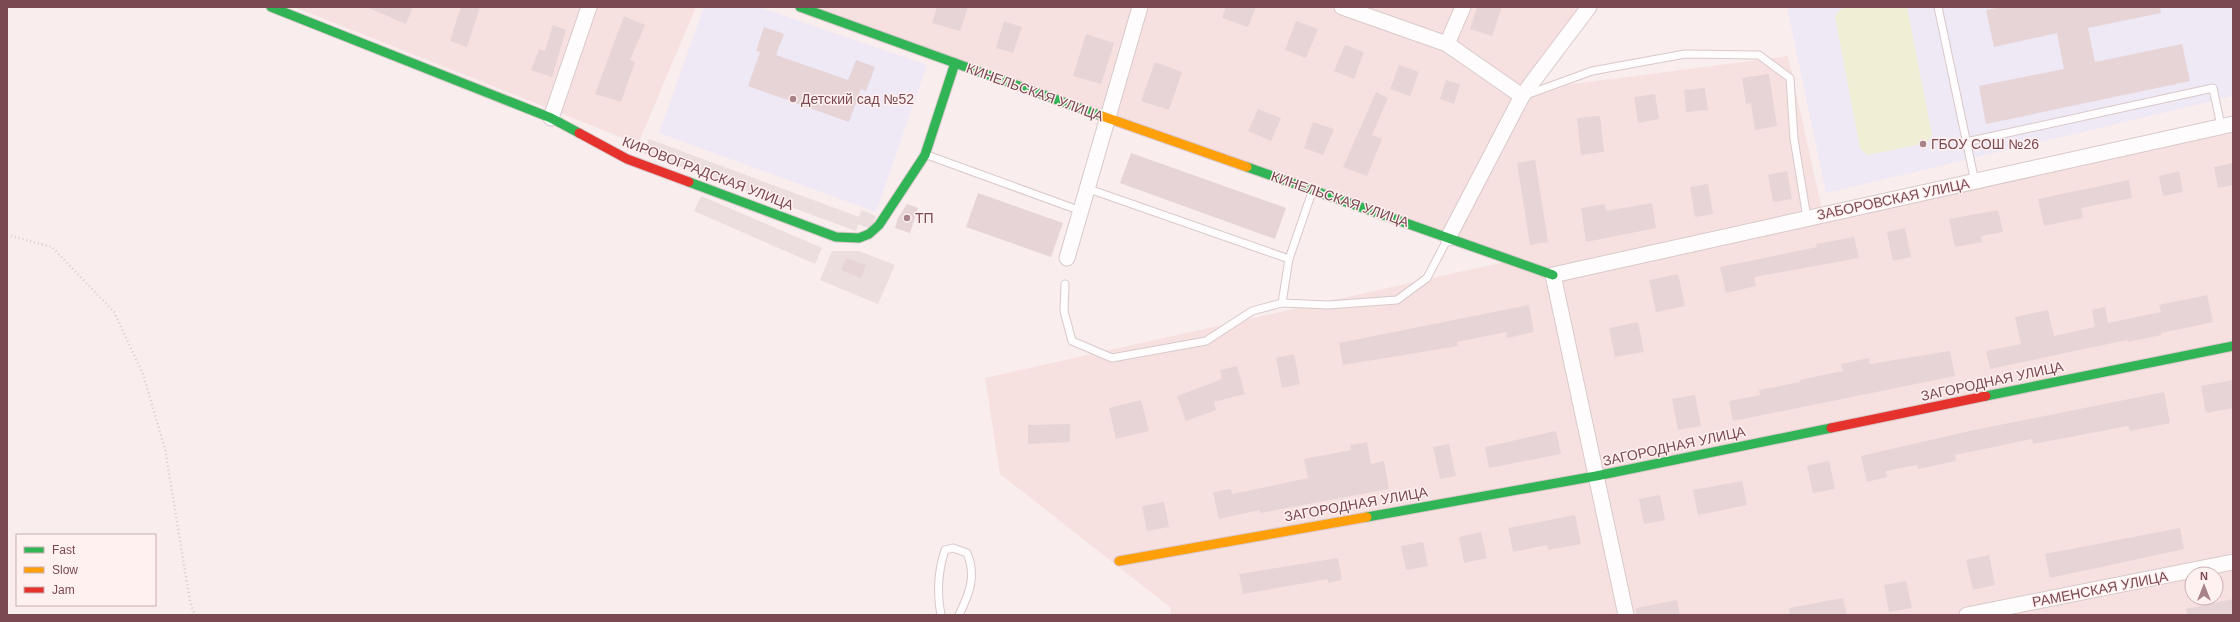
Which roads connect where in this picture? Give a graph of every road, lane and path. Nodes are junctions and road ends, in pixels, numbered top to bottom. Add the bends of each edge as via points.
1 (271, 7) edge
2 (589, 7) edge
3 (800, 7) edge
4 (1140, 7) edge
5 (1342, 7) edge
6 (1463, 7) edge
7 (1589, 7) edge
8 (1938, 7) edge
9 (823, 11) edge
10 (1447, 44) junction
11 (955, 63) junction
12 (1522, 96) junction
13 (551, 118) junction
14 (1108, 118) junction
15 (2227, 125) edge
16 (1966, 142) junction
17 (925, 155) junction
18 (1975, 182) junction
19 (1086, 188) junction
20 (1312, 190) junction
21 (1081, 211) junction
22 (1807, 218) junction
23 (7, 235) edge
24 (1448, 238) junction
25 (1067, 258) dead end
26 (1289, 259) junction
27 (1553, 275) junction
28 (1065, 284) dead end
29 (1282, 303) junction
30 (2233, 346) edge
31 (1596, 476) junction
32 (1119, 561) dead end
33 (2233, 562) edge
34 (195, 615) edge
35 (941, 615) edge
36 (959, 615) edge
37 (1626, 615) edge
38 (1968, 615) edge

1 - 13 street, КИРОВОГРАДСКАЯ УЛИЦА
2 - 13 street
3 - 9 street, КИНЕЛЬСКАЯ УЛИЦА
4 - 14 street
5 - 10 street
6 - 10 street
7 - 12 street
8 - 16 lane
9 - 11 street, КИНЕЛЬСКАЯ УЛИЦА
10 - 12 street
11 - 14 street, КИНЕЛЬСКАЯ УЛИЦА
11 - 17 street, КИРОВОГРАДСКАЯ УЛИЦА
12 - 22 lane via 1592,71 1685,54 1759,55 1790,78 1794,140
12 - 24 street
13 - 17 street, КИРОВОГРАДСКАЯ УЛИЦА via 627,159 836,237 857,240 870,235 879,225
14 - 19 street
14 - 20 street, КИНЕЛЬСКАЯ УЛИЦА
15 - 16 lane via 2213,88
15 - 18 street, ЗАБОРОВСКАЯ УЛИЦА
16 - 18 lane
17 - 21 lane
18 - 22 street, ЗАБОРОВСКАЯ УЛИЦА
19 - 21 street
19 - 26 lane
20 - 24 street, КИНЕЛЬСКАЯ УЛИЦА
20 - 26 lane
21 - 25 street
22 - 27 street, ЗАБОРОВСКАЯ УЛИЦА
23 - 34 path via 52,247 114,312 143,374 165,449 190,601
24 - 27 street, КИНЕЛЬСКАЯ УЛИЦА
24 - 29 lane via 1427,278 1397,300 1328,305
26 - 29 lane
27 - 31 street
28 - 29 lane via 1064,311 1072,340 1112,358 1206,340 1252,311
30 - 31 street, ЗАГОРОДНАЯ УЛИЦА
31 - 32 street, ЗАГОРОДНАЯ УЛИЦА
31 - 37 street
33 - 38 street, РАМЕНСКАЯ УЛИЦА
35 - 36 lane via 938,597 942,561 945,550 953,548 967,553 972,563 971,590

